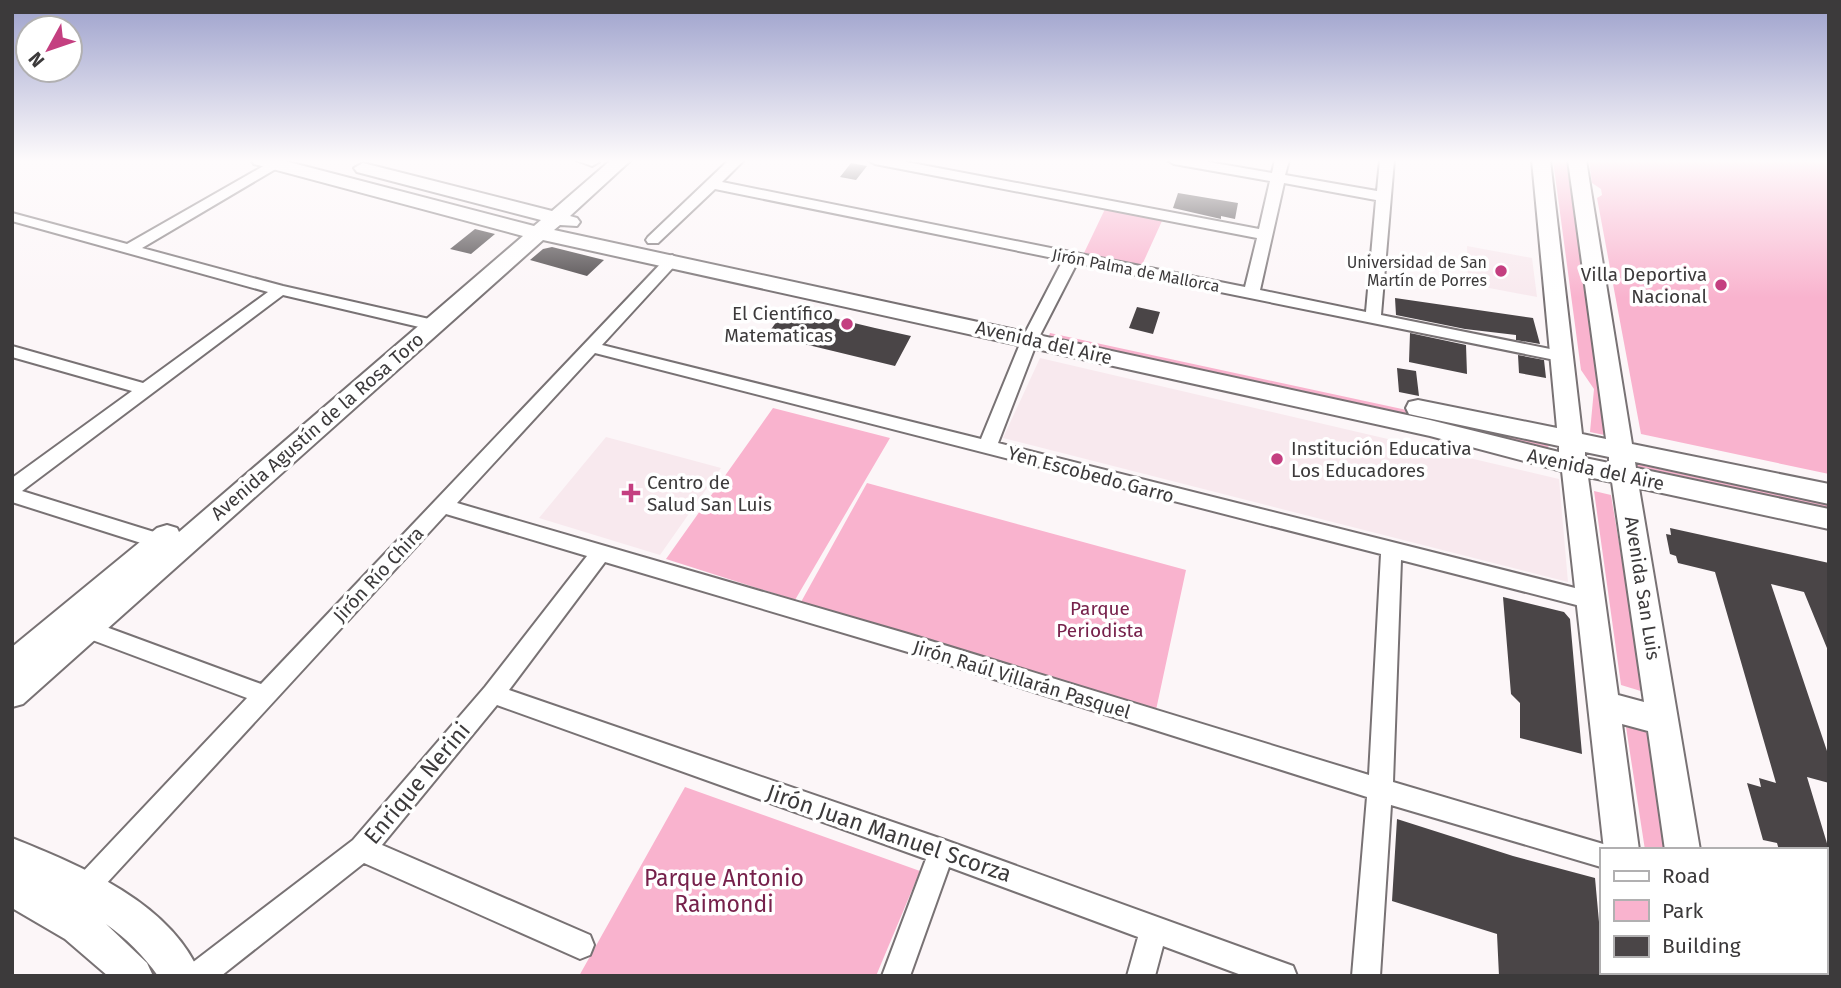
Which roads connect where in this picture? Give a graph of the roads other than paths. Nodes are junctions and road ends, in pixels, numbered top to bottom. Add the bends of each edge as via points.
1 (198, 206) edge
2 (469, 206) edge
3 (487, 206) edge
4 (557, 206) edge
5 (565, 206) edge
6 (688, 206) edge
7 (820, 206) edge
8 (1115, 206) edge
9 (1272, 206) edge
10 (1384, 206) edge
11 (1545, 206) edge
12 (1584, 206) edge
13 (12, 217) edge
14 (544, 223) junction
15 (1266, 235) junction
16 (653, 240) junction
17 (129, 249) junction
18 (1072, 257) junction
19 (672, 260) junction
20 (280, 290) junction
21 (1252, 293) junction
22 (1373, 317) junction
23 (424, 323) junction
24 (1034, 331) junction
25 (591, 347) junction
26 (12, 351) edge
27 (1560, 356) junction
28 (145, 389) junction
29 (987, 447) junction
30 (1573, 454) junction
31 (1622, 464) junction
32 (12, 488) edge
33 (1829, 494) edge
34 (12, 495) edge
35 (442, 506) junction
36 (1829, 519) edge
37 (160, 541) junction
38 (1391, 551) junction
39 (600, 554) junction
40 (1592, 600) junction
41 (87, 629) junction
42 (12, 665) edge
43 (12, 694) edge
44 (493, 694) junction
45 (265, 695) junction
46 (1604, 705) junction
47 (1664, 721) junction
48 (1380, 790) junction
49 (1622, 848) edge
50 (1683, 848) edge
51 (362, 849) junction
52 (942, 852) junction
53 (12, 855) edge
54 (1600, 855) edge
55 (85, 888) junction
56 (12, 889) edge
57 (1154, 928) junction
58 (580, 945) dead end
59 (134, 976) edge
60 (182, 976) edge
61 (198, 976) edge
62 (896, 976) edge
63 (1141, 976) edge
64 (1283, 976) edge
65 (1366, 976) edge

1 - 17 street
2 - 14 main road, Avenida del Aire
3 - 14 main road, Avenida del Aire
4 - 14 main road, Avenida Agustín de la Rosa Toro
5 - 14 main road, Avenida Agustín de la Rosa Toro
6 - 16 street
7 - 18 street, Jirón Palma de Mallorca
8 - 15 street
9 - 15 street
10 - 22 street
11 - 27 main road
12 - 31 main road, Avenida San Luis
13 - 17 street
14 - 16 main road, Avenida del Aire
14 - 19 main road, Avenida del Aire
14 - 23 main road, Avenida Agustín de la Rosa Toro
15 - 21 street
16 - 24 main road, Avenida del Aire
17 - 20 street
18 - 21 street, Jirón Palma de Mallorca
18 - 24 street
19 - 24 main road, Avenida del Aire
19 - 25 street, Jirón Río Chira
20 - 23 street
20 - 28 street
21 - 22 street, Jirón Palma de Mallorca
22 - 27 street, Jirón Palma de Mallorca
23 - 37 main road, Avenida Agustín de la Rosa Toro
23 - 41 main road, Avenida Agustín de la Rosa Toro
24 - 29 street
24 - 30 main road, Avenida del Aire via 1430,428
25 - 29 street, Yen Escobedo Garro
25 - 35 street, Jirón Río Chira
26 - 28 street
27 - 30 main road
28 - 32 street
29 - 38 street, Yen Escobedo Garro
30 - 31 main road, Avenida del Aire
30 - 40 main road
31 - 33 main road, Avenida del Aire
31 - 36 main road, Avenida del Aire
31 - 47 main road, Avenida San Luis
34 - 37 street
35 - 39 street, Jirón Raúl Villarán Pasquel
35 - 45 street, Jirón Río Chira
37 - 42 main road, Avenida Agustín de la Rosa Toro
38 - 40 street, Yen Escobedo Garro
38 - 48 street
39 - 44 street, Enrique Nerini
39 - 48 street, Jirón Raúl Villarán Pasquel via 908,643
40 - 46 main road
41 - 43 main road, Avenida Agustín de la Rosa Toro
41 - 45 street
44 - 51 street, Enrique Nerini
44 - 52 street, Jirón Juan Manuel Scorza
45 - 55 street, Jirón Río Chira
46 - 47 main road
46 - 49 main road
47 - 50 main road, Avenida San Luis
48 - 54 street, Jirón Raúl Villarán Pasquel
48 - 65 street
51 - 58 street
51 - 61 street, Enrique Nerini
52 - 57 street, Jirón Juan Manuel Scorza
52 - 62 street
53 - 55 main road
55 - 60 main road via 138,924
56 - 59 main road via 86,930
57 - 63 street
57 - 64 street, Jirón Juan Manuel Scorza

